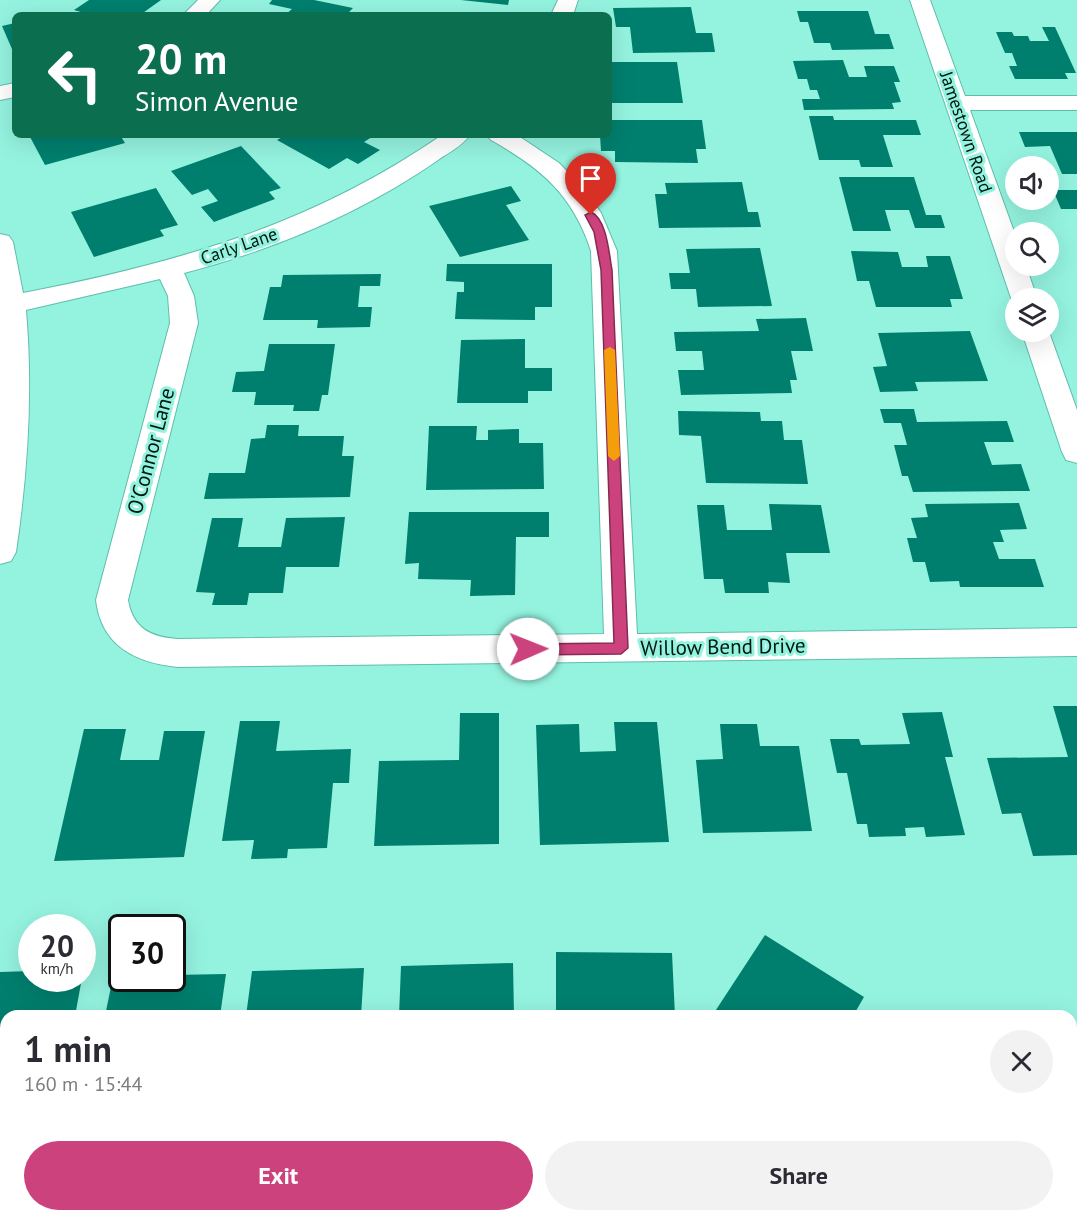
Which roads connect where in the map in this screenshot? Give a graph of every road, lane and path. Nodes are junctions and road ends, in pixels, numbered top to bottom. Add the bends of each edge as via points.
1 (210, 0) edge
2 (920, 0) edge
3 (197, 12) edge
4 (956, 103) junction
5 (1077, 103) edge
6 (454, 138) edge
7 (504, 138) edge
8 (0, 242) edge
9 (169, 269) junction
10 (1021, 288) edge
11 (6, 304) edge
12 (1038, 342) edge
13 (1077, 452) edge
14 (0, 552) edge
15 (123, 633) joint
16 (1077, 642) edge
17 (621, 648) junction

1 - 3 street
2 - 4 street, Jamestown Road
4 - 5 street
4 - 10 street, Jamestown Road
6 - 9 street, Carly Lane via 393,178 327,212
7 - 17 street via 535,155 567,183 591,215 604,251
8 - 11 street
9 - 11 street, Carly Lane
9 - 15 street, O'Connor Lane via 181,296 184,323 113,591 114,617
11 - 14 street via 15,350 11,491
12 - 13 street
15 - 17 street, Willow Bend Drive via 141,646 178,653
16 - 17 street, Willow Bend Drive

